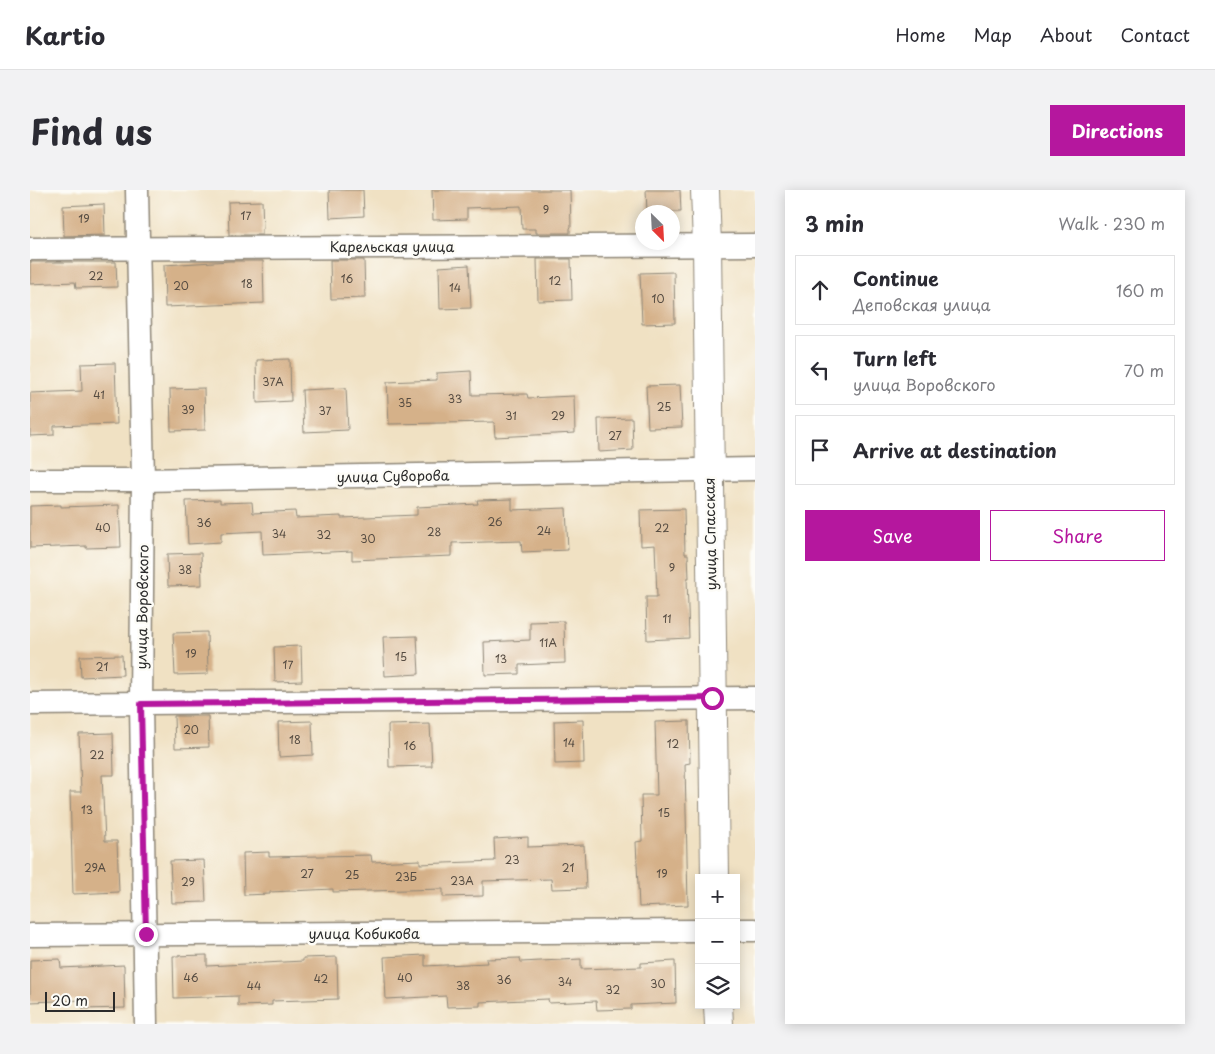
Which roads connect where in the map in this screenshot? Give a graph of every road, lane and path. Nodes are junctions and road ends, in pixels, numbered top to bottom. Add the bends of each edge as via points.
1 (137, 190) edge
2 (705, 190) edge
3 (707, 245) junction
4 (755, 246) edge
5 (139, 247) junction
6 (30, 249) edge
7 (755, 469) edge
8 (709, 470) junction
9 (30, 480) edge
10 (143, 480) junction
11 (712, 698) junction
12 (755, 698) edge
13 (30, 704) edge
14 (141, 704) junction
15 (715, 874) edge
16 (695, 930) edge
17 (740, 930) edge
18 (755, 930) edge
19 (146, 934) junction
20 (30, 935) edge
21 (718, 1009) edge
22 (146, 1024) edge
23 (719, 1024) edge

1 - 5 street, улица Воровского
2 - 3 street, улица Спасская
3 - 4 street, Карельская улица
3 - 5 street, Карельская улица
3 - 8 street, улица Спасская
5 - 6 street, Карельская улица
5 - 10 street, улица Воровского
7 - 8 street, улица Суворова
8 - 10 street, улица Суворова
8 - 11 street, улица Спасская
9 - 10 street, улица Суворова
10 - 14 street, улица Воровского
11 - 12 street
11 - 14 street
11 - 15 street, улица Спасская
13 - 14 street
14 - 19 street, улица Воровского
16 - 19 street, улица Кобикова
17 - 18 street
19 - 20 street, улица Кобикова
19 - 22 street, улица Воровского
21 - 23 street

